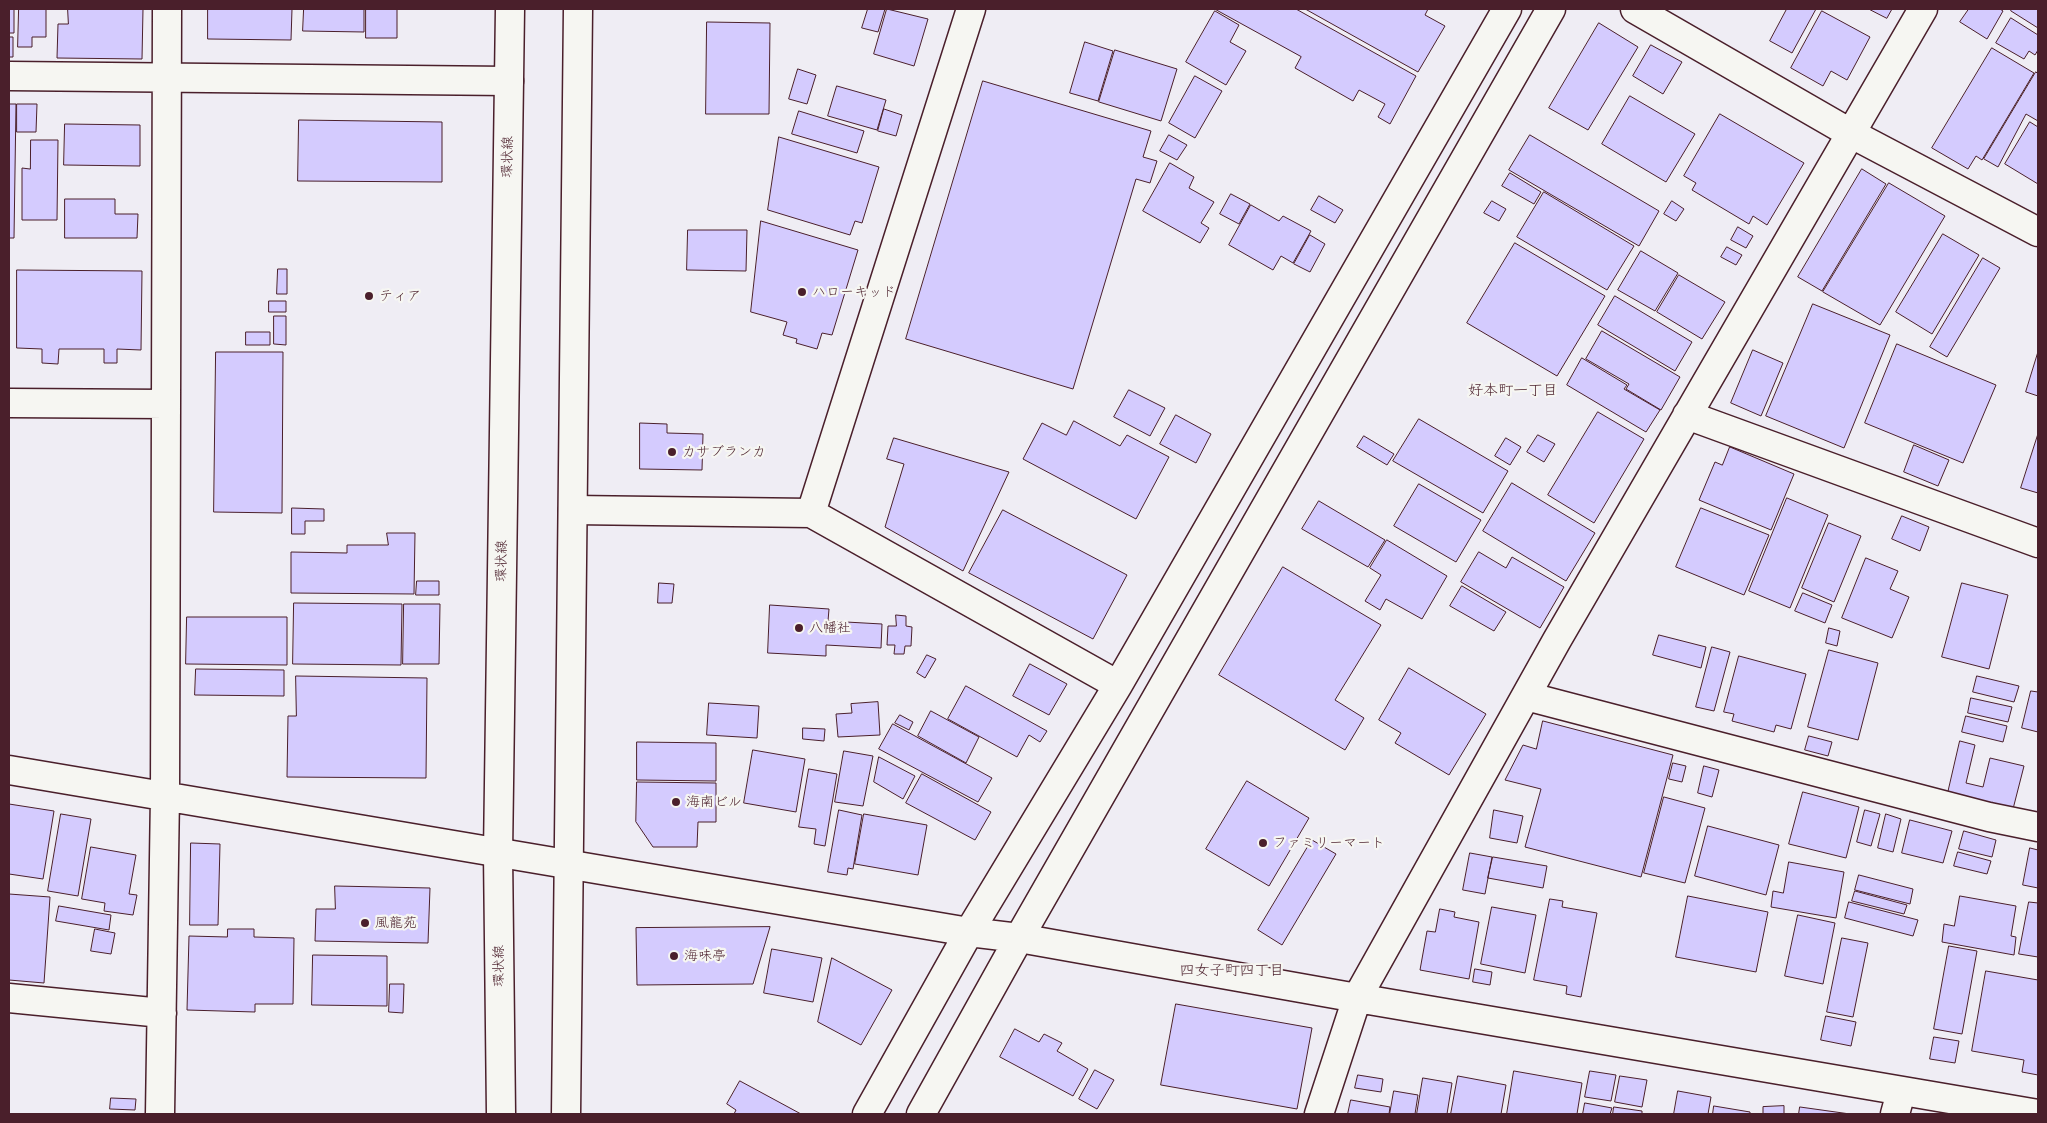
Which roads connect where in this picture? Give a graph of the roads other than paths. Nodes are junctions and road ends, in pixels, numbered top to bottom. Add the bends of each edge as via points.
1 (167, 9) edge
2 (510, 9) edge
3 (578, 9) edge
4 (970, 9) edge
5 (1507, 9) edge
6 (1551, 9) edge
7 (1635, 9) edge
8 (1923, 9) edge
9 (9, 76) edge
10 (166, 76) junction
11 (509, 81) junction
12 (1850, 133) junction
13 (2038, 232) edge
14 (9, 403) edge
15 (165, 404) junction
16 (1687, 415) junction
17 (573, 510) junction
18 (811, 514) junction
19 (2038, 543) edge
20 (1118, 684) junction
21 (1526, 696) junction
22 (9, 770) edge
23 (165, 795) junction
24 (2038, 827) edge
25 (498, 853) junction
26 (569, 865) junction
27 (970, 932) junction
28 (1019, 938) junction
29 (9, 998) edge
30 (1357, 998) junction
31 (162, 1013) junction
32 (1898, 1103) edge
33 (160, 1114) edge
34 (500, 1114) edge
35 (566, 1114) edge
36 (867, 1114) edge
37 (921, 1114) edge
38 (1319, 1114) edge
39 (2038, 1114) edge

1 - 10 street
2 - 11 street, 環状線
3 - 17 street
4 - 18 street
5 - 20 street
6 - 28 street
7 - 12 street
8 - 12 street
9 - 10 street
10 - 11 street
10 - 15 street
11 - 25 street, 環状線
12 - 13 street
12 - 16 street
14 - 15 street
15 - 23 street
16 - 19 street
16 - 21 street
17 - 18 street
17 - 26 street
18 - 20 street
20 - 27 street
21 - 24 street
21 - 30 street
22 - 23 street
23 - 25 street
23 - 31 street
25 - 26 street
25 - 34 street, 環状線
26 - 27 street
26 - 35 street
27 - 28 street
27 - 36 street
28 - 30 street
28 - 37 street
29 - 31 street
30 - 32 street
30 - 38 street
31 - 33 street
32 - 39 street

